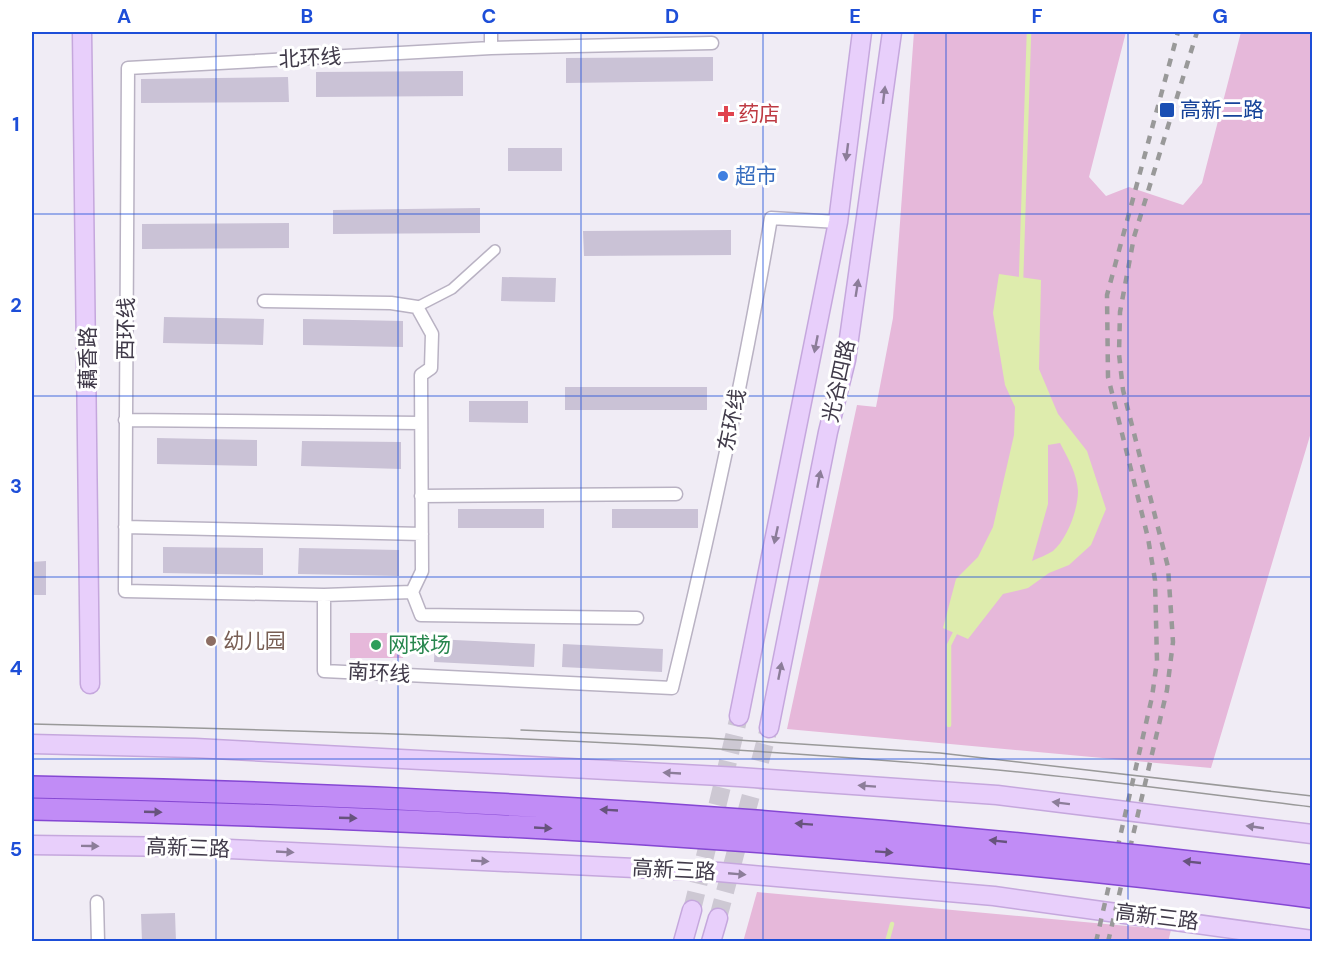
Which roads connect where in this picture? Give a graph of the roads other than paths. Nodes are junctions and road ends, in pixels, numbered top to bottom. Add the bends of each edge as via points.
1 (82, 32) edge
2 (491, 32) edge
3 (862, 32) edge
4 (892, 32) edge
5 (712, 43) dead end
6 (491, 48) junction
7 (128, 68) joint
8 (838, 222) junction
9 (495, 250) dead end
10 (264, 301) dead end
11 (417, 307) junction
12 (124, 420) junction
13 (421, 423) junction
14 (676, 494) dead end
15 (421, 496) junction
16 (124, 527) junction
17 (422, 534) junction
18 (412, 592) junction
19 (324, 596) junction
20 (637, 618) dead end
21 (90, 684) dead end
22 (672, 688) joint
23 (739, 716) tunnel mouth
24 (769, 728) tunnel mouth
25 (32, 744) edge
26 (32, 787) edge
27 (32, 809) edge
28 (1312, 834) edge
29 (32, 845) edge
30 (1312, 876) edge
31 (1312, 897) edge
32 (97, 902) dead end
33 (692, 910) tunnel mouth
34 (718, 918) tunnel mouth
35 (1312, 940) edge
36 (98, 942) edge
37 (683, 942) edge
38 (711, 942) edge

1 - 21 main road, 藕香路
2 - 6 street
3 -> 8 main road, 光谷四路
24 -> 4 main road, 光谷四路 via 846,360
5 - 6 street, 北环线
6 - 7 street, 北环线
7 - 12 street, 西环线
8 - 22 street, 东环线 via 771,218 751,331
8 -> 23 main road, 光谷四路
9 - 11 street via 452,289
10 - 11 street
11 - 13 street via 432,334 431,368 421,375
12 - 13 street
12 - 16 street, 西环线
13 - 15 street
14 - 15 street
15 - 17 street
16 - 17 street
16 - 19 street, 西环线 via 125,591
17 - 18 street via 422,571
18 - 19 street
18 - 20 street via 421,615
19 - 22 street, 南环线 via 324,671
28 -> 25 main road via 997,795 774,779 195,748
30 -> 26 highway, bridge via 922,833 638,812 349,796
27 -> 31 highway, 高新三路, bridge via 349,818 636,833 921,855
29 -> 35 main road, 高新三路 via 186,847 719,872 994,896
32 - 36 street
33 - 37 main road
34 - 38 main road

